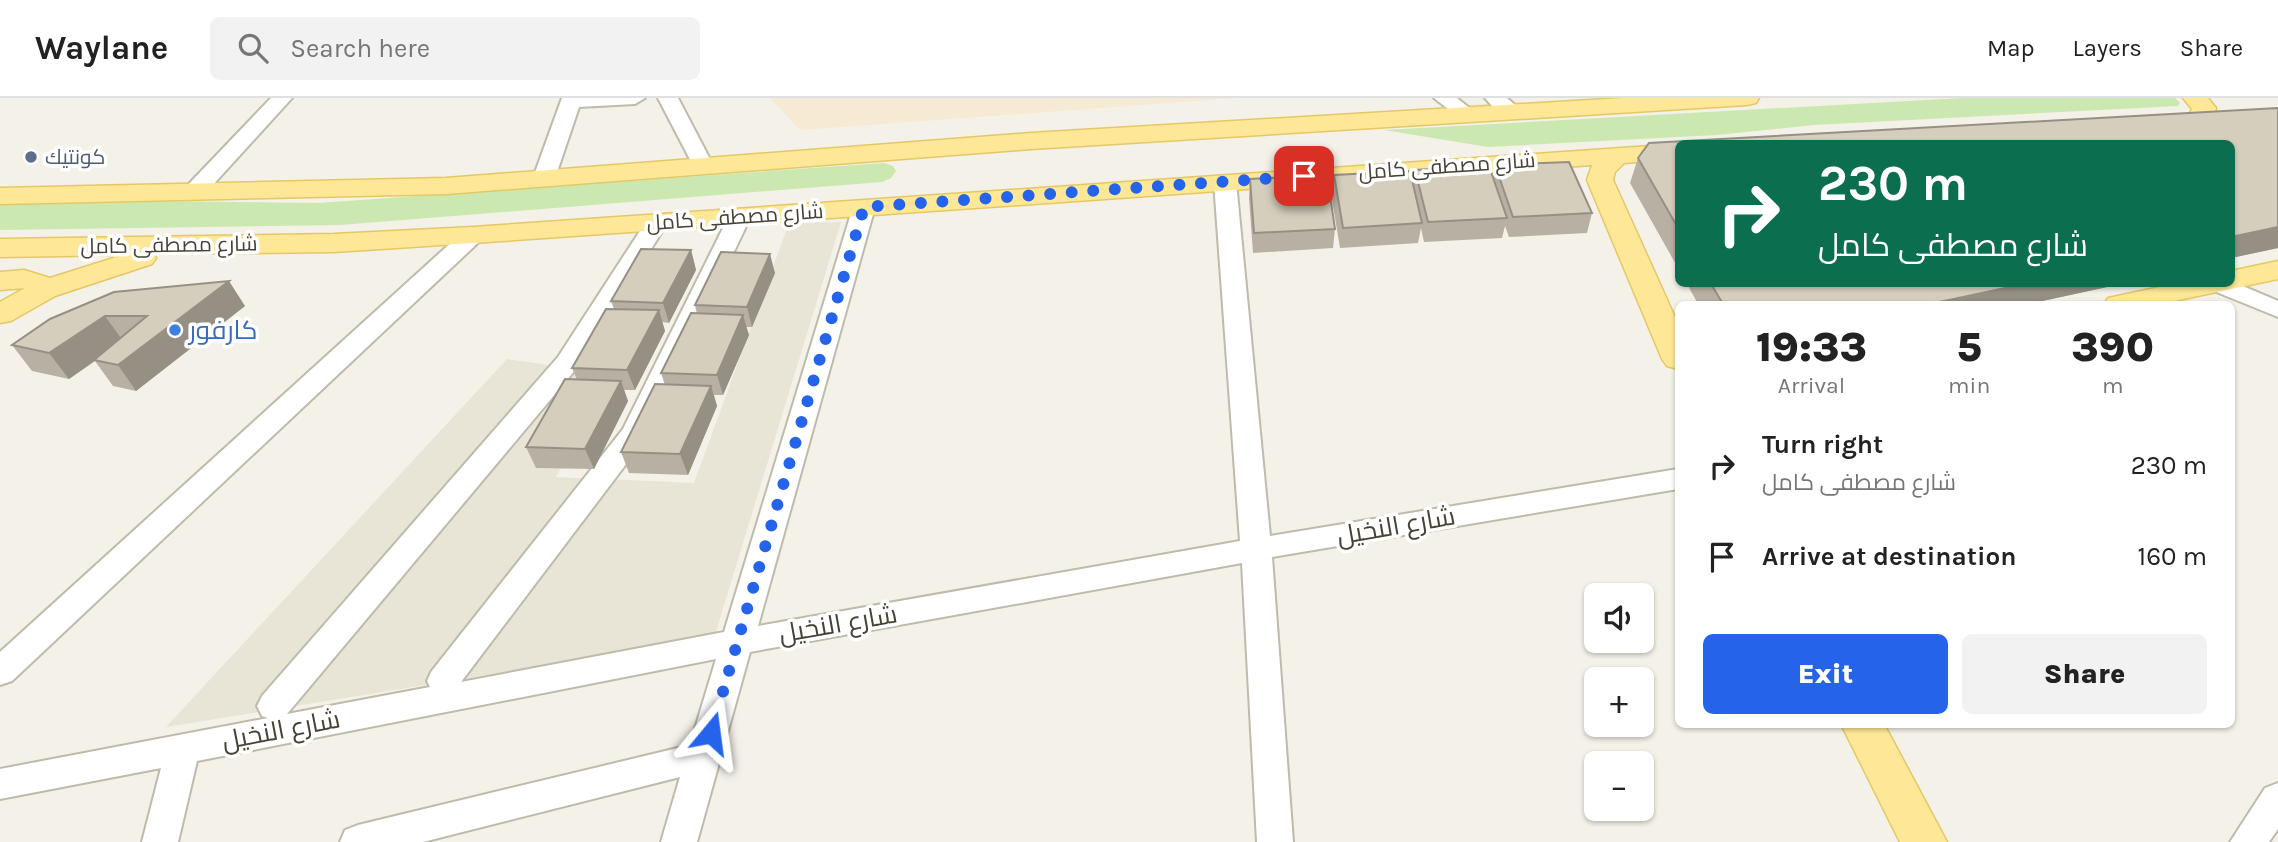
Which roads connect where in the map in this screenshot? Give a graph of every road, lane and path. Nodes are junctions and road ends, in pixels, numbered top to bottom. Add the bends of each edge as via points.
1 (282, 98) edge
2 (635, 98) edge
3 (668, 98) edge
4 (1444, 98) edge
5 (1747, 98) edge
6 (572, 99) edge
7 (1578, 103) edge
8 (1504, 105) edge
9 (2197, 108) edge
10 (1468, 115) junction
11 (2225, 117) edge
12 (2172, 120) edge
13 (1313, 124) junction
14 (1675, 150) edge
15 (1618, 154) junction
16 (702, 165) junction
17 (1377, 171) junction
18 (544, 178) junction
19 (1225, 182) junction
20 (193, 193) junction
21 (0, 196) edge
22 (864, 207) junction
23 (740, 216) junction
24 (657, 222) junction
25 (472, 235) junction
26 (194, 245) junction
27 (6, 248) edge
28 (2278, 270) edge
29 (2235, 279) edge
30 (0, 280) edge
31 (2201, 287) edge
32 (2223, 287) edge
33 (44, 290) junction
34 (2134, 301) edge
35 (2278, 310) edge
36 (0, 314) edge
37 (1675, 352) edge
38 (1675, 480) edge
39 (1256, 550) junction
40 (738, 642) junction
41 (0, 672) edge
42 (443, 681) dead end
43 (274, 706) dead end
44 (1864, 728) edge
45 (183, 749) junction
46 (705, 756) junction
47 (0, 783) edge
48 (2278, 799) edge
49 (160, 842) edge
50 (358, 842) edge
51 (679, 842) edge
52 (1275, 842) edge
53 (1924, 842) edge
54 (2248, 842) edge

1 - 20 street
2 - 6 street
3 - 16 street
4 - 10 street
5 - 7 main road, شارع مصطفى كامل
6 - 18 street
7 - 8 main road, شارع مصطفى كامل
8 - 10 main road, شارع مصطفى كامل
9 - 11 main road
9 - 12 main road
10 - 13 main road, شارع مصطفى كامل
13 - 16 main road, شارع مصطفى كامل
13 - 17 main road via 1371,135 1390,145 1394,156
14 - 15 main road, شارع مصطفى كامل
15 - 17 main road, شارع مصطفى كامل
15 - 37 main road via 1602,170 1600,180
16 - 18 main road, شارع مصطفى كامل
17 - 19 main road, شارع مصطفى كامل
18 - 20 main road, شارع مصطفى كامل via 446,186
19 - 22 main road, شارع مصطفى كامل
19 - 39 street
20 - 21 main road, شارع مصطفى كامل
22 - 23 main road, شارع مصطفى كامل
22 - 40 street
23 - 24 main road, شارع مصطفى كامل
23 - 42 street via 635,433
24 - 25 main road, شارع مصطفى كامل
24 - 43 street via 567,363
25 - 26 main road, شارع مصطفى كامل
25 - 41 street
26 - 27 main road, شارع مصطفى كامل
26 - 33 main road
27 - 30 main road via 9,263
28 - 29 main road
30 - 33 main road via 33,281
31 - 34 main road
32 - 35 street
33 - 36 main road
38 - 39 street, شارع النخيل
39 - 40 street, شارع النخيل
39 - 52 street
40 - 45 street, شارع النخيل
40 - 46 street
44 - 53 main road
45 - 47 street, شارع النخيل
45 - 49 street
46 - 50 street
46 - 51 street
48 - 54 street

